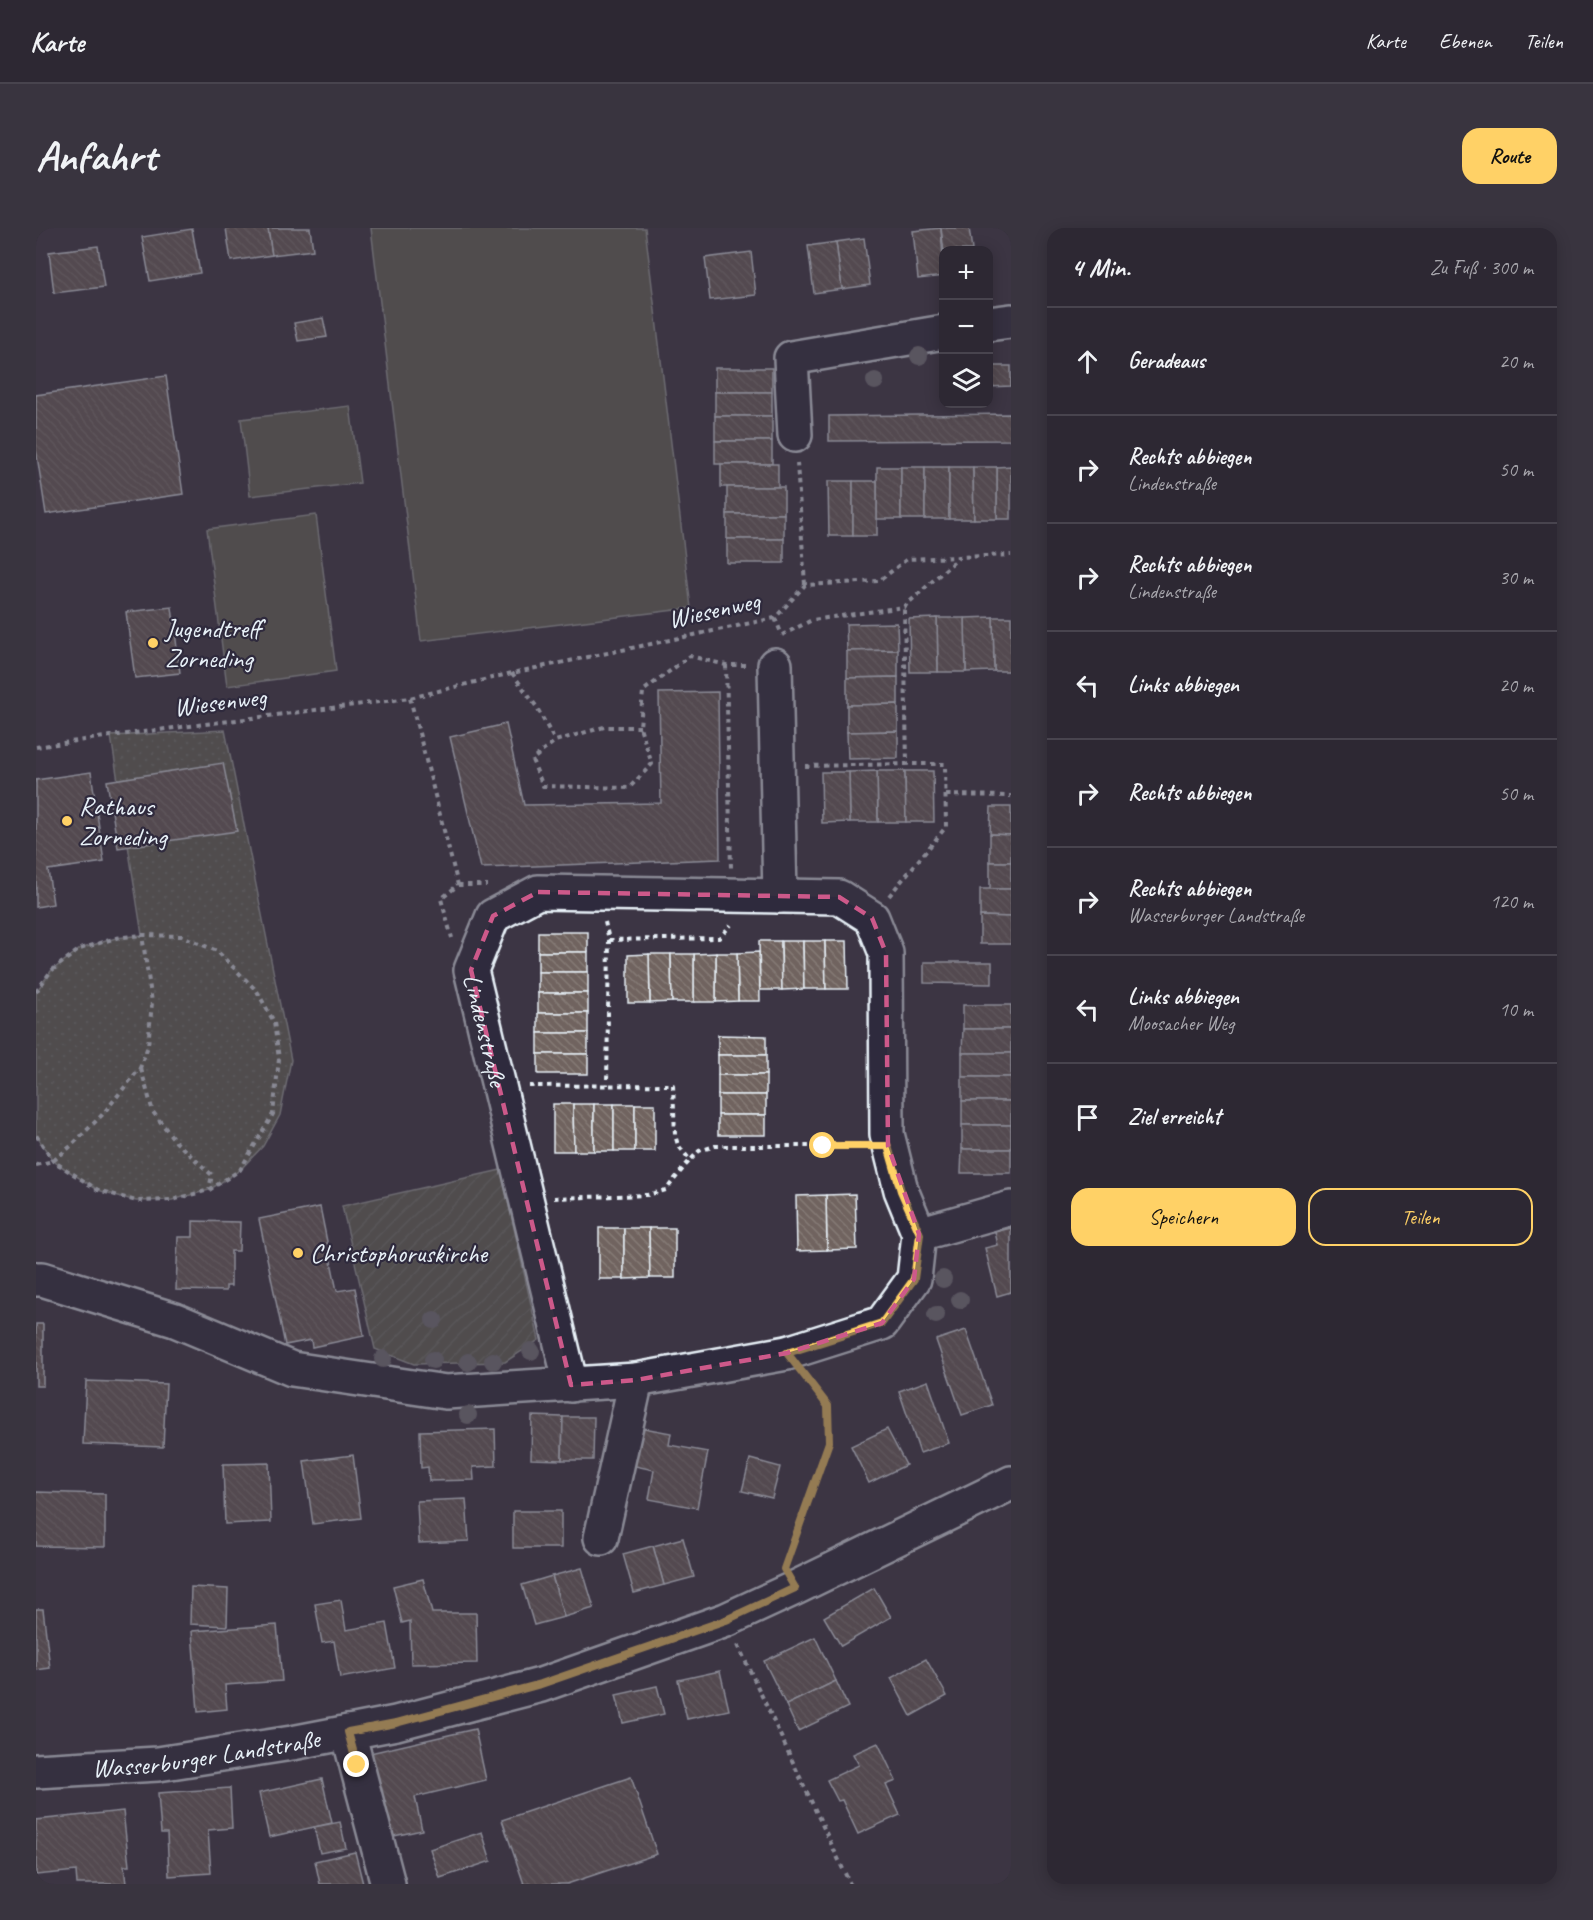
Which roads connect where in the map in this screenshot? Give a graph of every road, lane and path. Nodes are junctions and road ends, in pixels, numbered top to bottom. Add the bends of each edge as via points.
1 (1011, 321) edge
2 (993, 323) edge
3 (939, 333) edge
4 (795, 435) joint
5 (1011, 555) edge
6 (960, 557) junction
7 (805, 585) junction
8 (904, 608) junction
9 (775, 618) junction
10 (778, 650) junction
11 (512, 673) junction
12 (410, 698) junction
13 (640, 727) junction
14 (555, 741) junction
15 (36, 747) edge
16 (908, 764) junction
17 (777, 766) junction
18 (946, 795) junction
19 (1011, 796) edge
20 (588, 893) junction
21 (780, 896) junction
22 (732, 909) junction
23 (872, 918) junction
24 (142, 935) junction
25 (609, 940) junction
26 (471, 970) junction
27 (36, 993) edge
28 (141, 1068) junction
29 (607, 1085) junction
30 (499, 1086) junction
31 (36, 1135) edge
32 (888, 1146) junction
33 (690, 1160) junction
34 (53, 1161) junction
35 (36, 1165) edge
36 (208, 1190) junction
37 (526, 1199) junction
38 (1011, 1208) edge
39 (920, 1234) junction
40 (36, 1279) edge
41 (787, 1353) junction
42 (636, 1380) junction
43 (571, 1385) junction
44 (1011, 1483) edge
45 (601, 1539) dead end
46 (795, 1588) junction
47 (726, 1620) junction
48 (348, 1732) junction
49 (36, 1771) edge
50 (388, 1884) edge
51 (850, 1884) edge

1 - 2 street
3 - 4 street via 791,358
4 - 7 path
5 - 6 path
6 - 7 path via 907,559 879,581
6 - 8 path
7 - 9 path, Wiesenweg
8 - 10 path via 812,620
8 - 16 path
9 - 10 path
9 - 11 path, Wiesenweg
10 - 17 street
11 - 12 path, Wiesenweg
11 - 14 path
12 - 15 path, Wiesenweg
12 - 26 path via 458,885 441,899 458,962
13 - 14 path via 604,727
13 - 14 path via 652,764 629,788 543,786 532,760
13 - 22 path via 643,691 690,656 726,665
16 - 17 path
16 - 18 path via 945,764
17 - 21 street
18 - 19 path
18 - 23 path via 946,827
20 - 22 street, Lindenstraße
20 - 25 path via 604,921
20 - 26 street, Lindenstraße via 538,892 493,916
21 - 22 street, Lindenstraße
21 - 23 street, Lindenstraße via 839,897
22 - 25 path via 719,938
23 - 32 street via 886,953
24 - 27 path via 80,949 51,971
24 - 28 path via 152,1002 148,1046
24 - 36 path via 182,936 217,951 257,991 274,1022 279,1059 273,1114 240,1170
25 - 29 path
26 - 30 street, Lindenstraße
28 - 34 path via 102,1116
28 - 36 path via 153,1112 176,1142 212,1175
29 - 30 path
29 - 33 path via 673,1084 675,1135
30 - 37 street, Lindenstraße
31 - 34 path
32 - 33 path via 715,1146 699,1151
32 - 39 street via 901,1191
33 - 37 path via 666,1190 647,1195
34 - 35 path
34 - 36 path via 98,1190 136,1200 172,1200
37 - 43 street, Lindenstraße
38 - 39 street
39 - 41 street via 914,1279 882,1323
40 - 43 street via 175,1320 292,1369 446,1392
41 - 42 street
41 - 46 path via 828,1406 829,1442 784,1569
42 - 43 street
42 - 45 street
44 - 46 street, Wasserburger Landstraße
46 - 47 street, Wasserburger Landstraße
47 - 48 street, Wasserburger Landstraße via 541,1684
47 - 51 path
48 - 49 street, Wasserburger Landstraße via 158,1764
48 - 50 street

